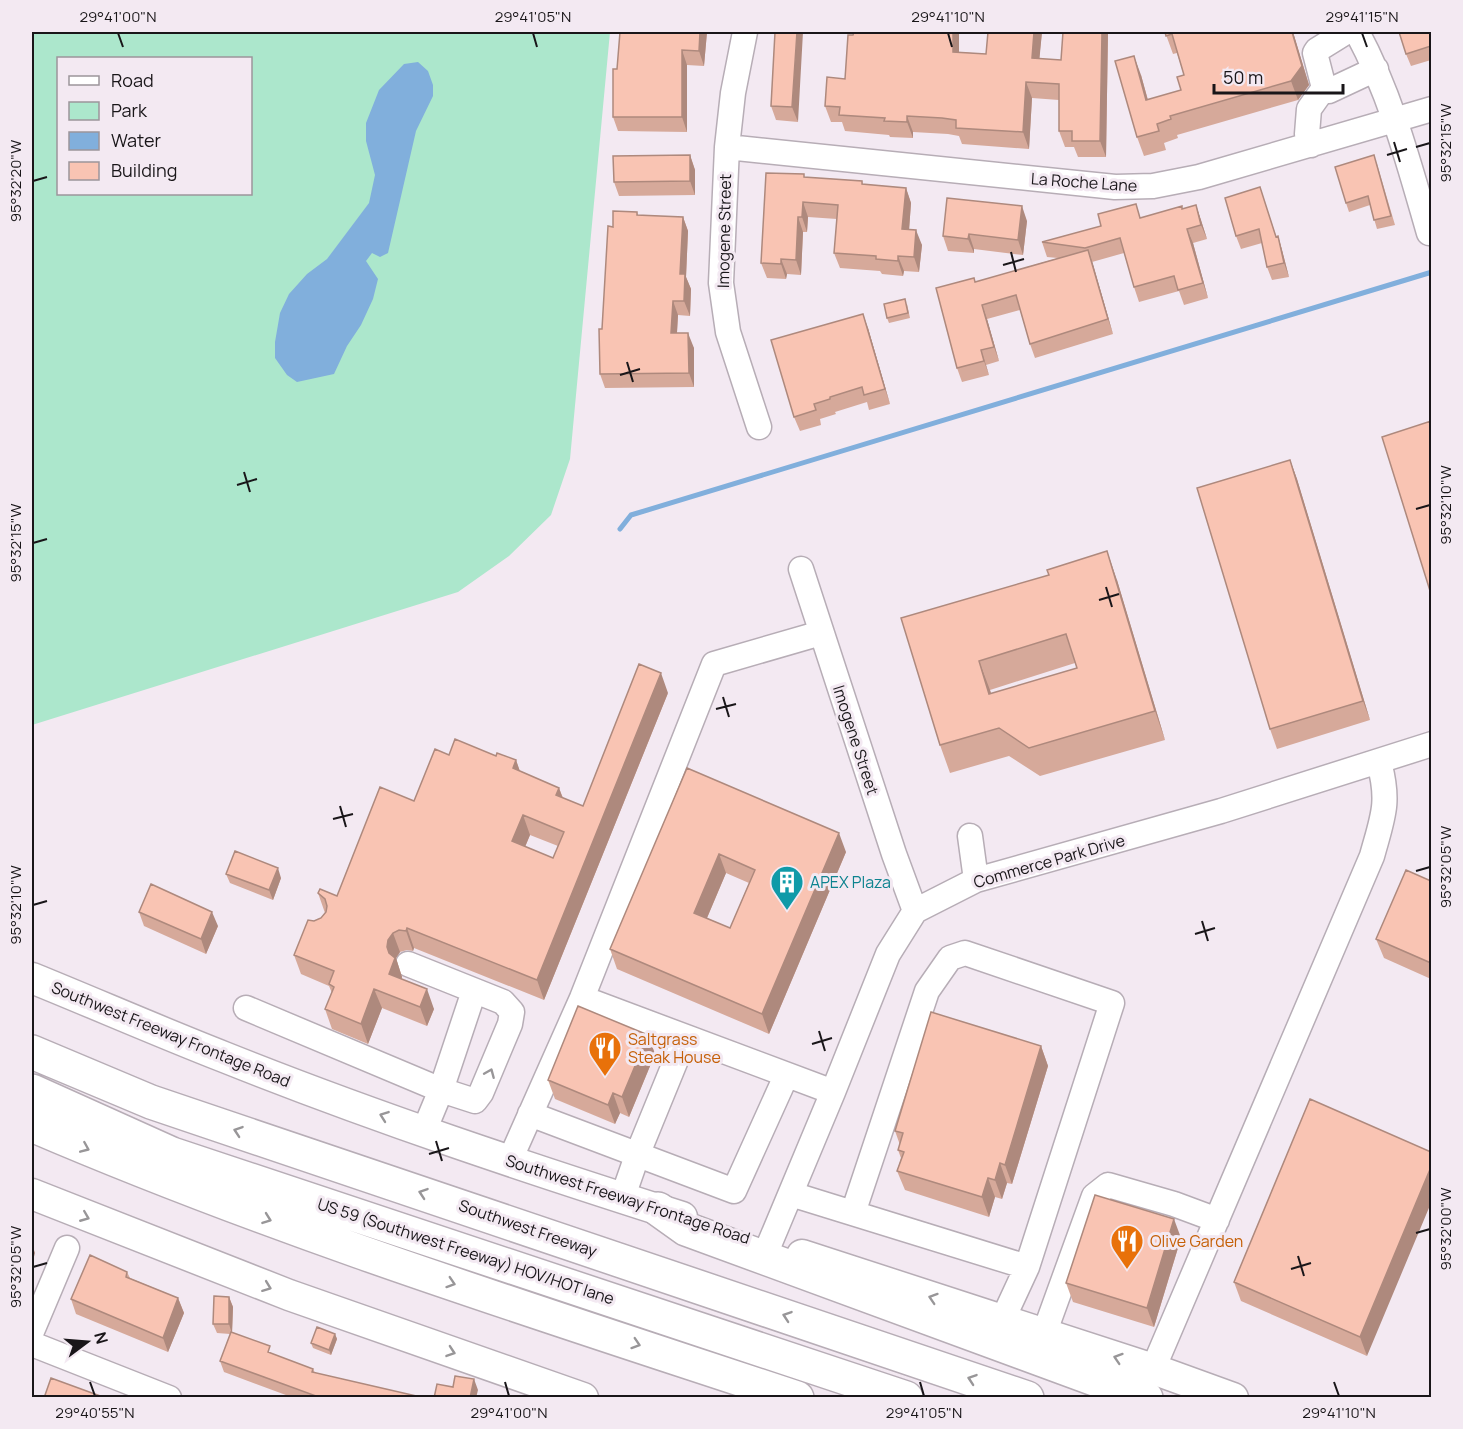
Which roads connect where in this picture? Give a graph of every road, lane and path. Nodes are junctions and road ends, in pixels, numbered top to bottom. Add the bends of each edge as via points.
1 (745, 32) edge
2 (1346, 32) edge
3 (1357, 32) edge
4 (1376, 69) junction
5 (1324, 88) junction
6 (1431, 109) edge
7 (1396, 120) junction
8 (1311, 145) junction
9 (727, 147) junction
10 (1429, 233) dead end
11 (759, 427) dead end
12 (801, 569) dead end
13 (821, 633) junction
14 (1431, 744) edge
15 (1379, 762) junction
16 (970, 836) dead end
17 (976, 880) junction
18 (915, 911) junction
19 (408, 964) dead end
20 (32, 978) edge
21 (474, 991) junction
22 (582, 998) junction
23 (246, 1008) dead end
24 (685, 1038) junction
25 (32, 1052) edge
26 (786, 1076) junction
27 (32, 1091) edge
28 (833, 1092) junction
29 (447, 1093) junction
30 (530, 1114) junction
31 (32, 1125) edge
32 (424, 1131) junction
33 (638, 1153) junction
34 (510, 1160) junction
35 (32, 1194) edge
36 (791, 1194) junction
37 (622, 1199) junction
38 (658, 1209) junction
39 (853, 1213) junction
40 (1217, 1220) junction
41 (769, 1245) junction
42 (67, 1248) dead end
43 (1027, 1267) junction
44 (1002, 1321) junction
45 (32, 1331) edge
46 (1044, 1334) junction
47 (32, 1344) edge
48 (1150, 1383) edge
49 (169, 1398) edge
50 (583, 1398) edge
51 (797, 1398) edge
52 (906, 1398) edge
53 (1027, 1398) edge
54 (1233, 1398) edge

1 - 9 street, Imogene Street via 732,93
2 - 5 street via 1315,53
3 - 4 street
4 - 5 street via 1329,91
4 - 7 street
5 - 8 street via 1309,109 1307,134
6 - 7 street, La Roche Lane
7 - 8 street, La Roche Lane
7 - 10 street
8 - 9 street, La Roche Lane via 1199,177 1153,186 1115,187
9 - 11 street, Imogene Street via 721,283 729,332
12 - 13 street, Imogene Street
13 - 18 street, Imogene Street
13 - 22 street via 714,664
14 - 15 street, Commerce Park Drive
15 - 17 street, Commerce Park Drive
15 - 40 street via 1386,807 1372,856
16 - 17 street
17 - 18 street, Commerce Park Drive
18 - 28 street via 888,954
19 - 21 street
32 -> 20 main road, Southwest Freeway Frontage Road via 225,1058
21 - 29 street
29 -> 21 street via 475,1101 510,1024 512,1012 503,1002
22 - 24 street
22 - 30 street
23 - 29 street
24 - 26 street
24 - 33 street
53 -> 25 highway, Southwest Freeway via 151,1102
26 - 28 street
26 - 33 street via 734,1191
27 - 52 highway, US 59 (Southwest Freeway) HOV/HOT lane via 172,1154
28 - 36 street
29 - 32 street
30 - 33 street
30 - 34 street
31 -> 51 highway via 150,1175 328,1242
32 - 34 main road, Southwest Freeway Frontage Road
33 - 37 street
34 - 37 main road, Southwest Freeway Frontage Road
35 -> 50 main road via 289,1295
36 - 39 street
36 - 41 street
37 - 38 main road, Southwest Freeway Frontage Road
38 - 41 main road, Southwest Freeway Frontage Road
38 - 48 highway via 686,1229
39 - 43 street
39 - 43 street via 927,991 950,958 965,953 1112,1003
40 - 46 street via 1108,1185 1094,1196
40 - 48 street
44 -> 41 main road, Southwest Freeway Frontage Road
42 - 45 street
43 - 44 street
44 - 46 main road, Southwest Freeway Frontage Road
48 -> 46 main road, Southwest Freeway Frontage Road
47 - 49 street
48 - 54 main road, Southwest Freeway Frontage Road

